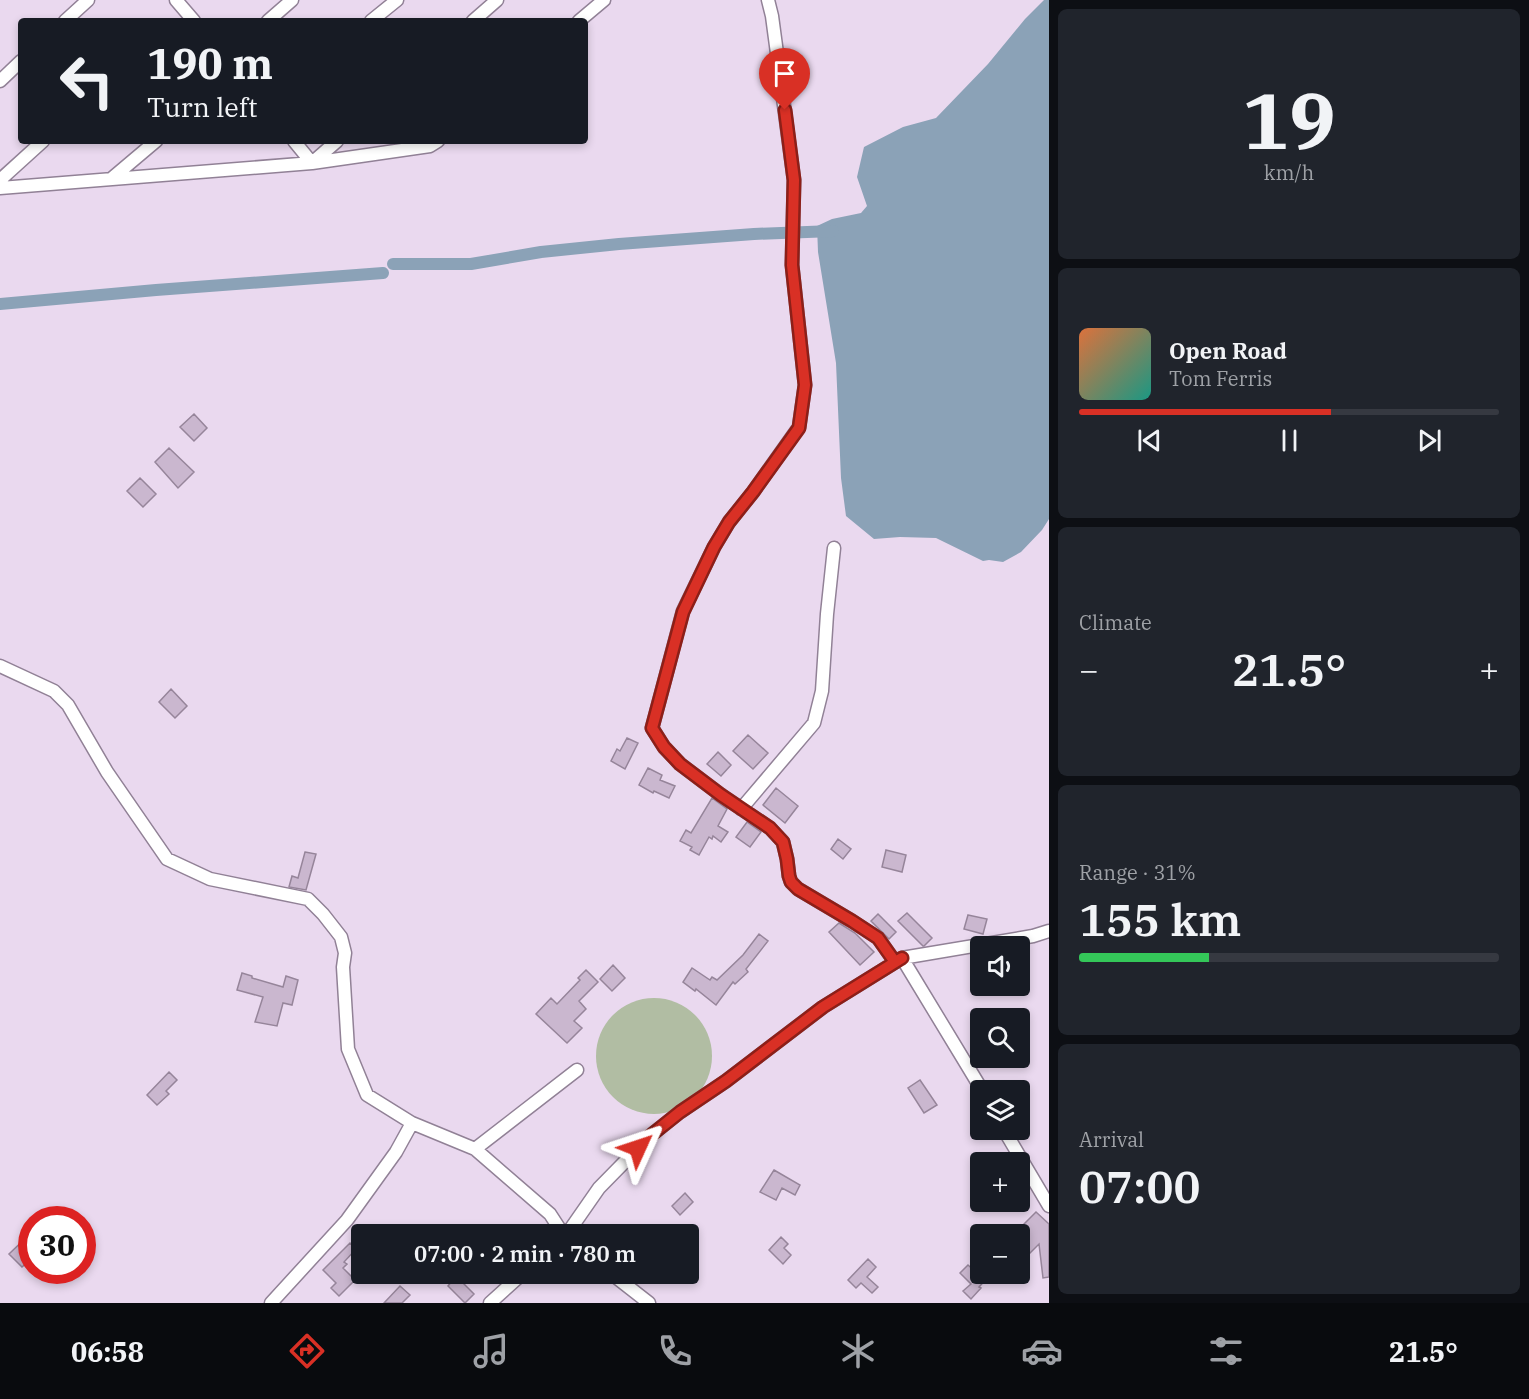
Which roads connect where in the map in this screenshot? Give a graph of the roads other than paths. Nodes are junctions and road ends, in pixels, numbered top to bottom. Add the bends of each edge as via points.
1 (88, 0) edge
2 (178, 0) edge
3 (292, 0) edge
4 (397, 0) edge
5 (497, 0) edge
6 (604, 0) edge
7 (768, 0) edge
8 (190, 16) edge
9 (68, 18) edge
10 (271, 18) edge
11 (375, 18) edge
12 (476, 18) edge
13 (583, 18) edge
14 (18, 65) edge
15 (0, 81) edge
16 (40, 144) edge
17 (152, 144) edge
18 (296, 144) edge
19 (334, 144) edge
20 (433, 144) edge
21 (312, 163) junction
22 (111, 179) junction
23 (0, 180) edge
24 (0, 188) edge
25 (834, 548) dead end
26 (0, 666) edge
27 (741, 809) junction
28 (1049, 931) edge
29 (902, 958) junction
30 (577, 1070) dead end
31 (976, 1080) edge
32 (412, 1123) junction
33 (1010, 1140) edge
34 (475, 1149) junction
35 (1049, 1206) edge
36 (558, 1224) edge
37 (572, 1224) edge
38 (511, 1284) edge
39 (625, 1284) edge
40 (271, 1303) edge
41 (490, 1303) edge
42 (649, 1303) edge

1 - 9 street
2 - 8 street
3 - 10 street
4 - 11 street
5 - 12 street
6 - 13 street
7 - 27 street via 794,180 792,265 805,385 799,428 729,522 709,558 683,612 652,728 680,764
14 - 15 street
16 - 23 street
17 - 22 street
18 - 21 street
19 - 21 street
20 - 21 street
21 - 22 street
22 - 24 street
25 - 27 street via 822,691 814,723
26 - 32 street via 54,691 68,705 106,772 167,859 210,879 308,899 323,914 341,937 345,953 346,1028 355,1068 367,1095
27 - 29 street via 783,842 791,882 798,889 878,938 895,962
28 - 29 street
29 - 31 street
29 - 37 street via 823,1007 650,1136 599,1188
30 - 34 street
32 - 34 street
32 - 40 street via 347,1220
33 - 35 street
34 - 36 street
38 - 41 street
39 - 42 street

